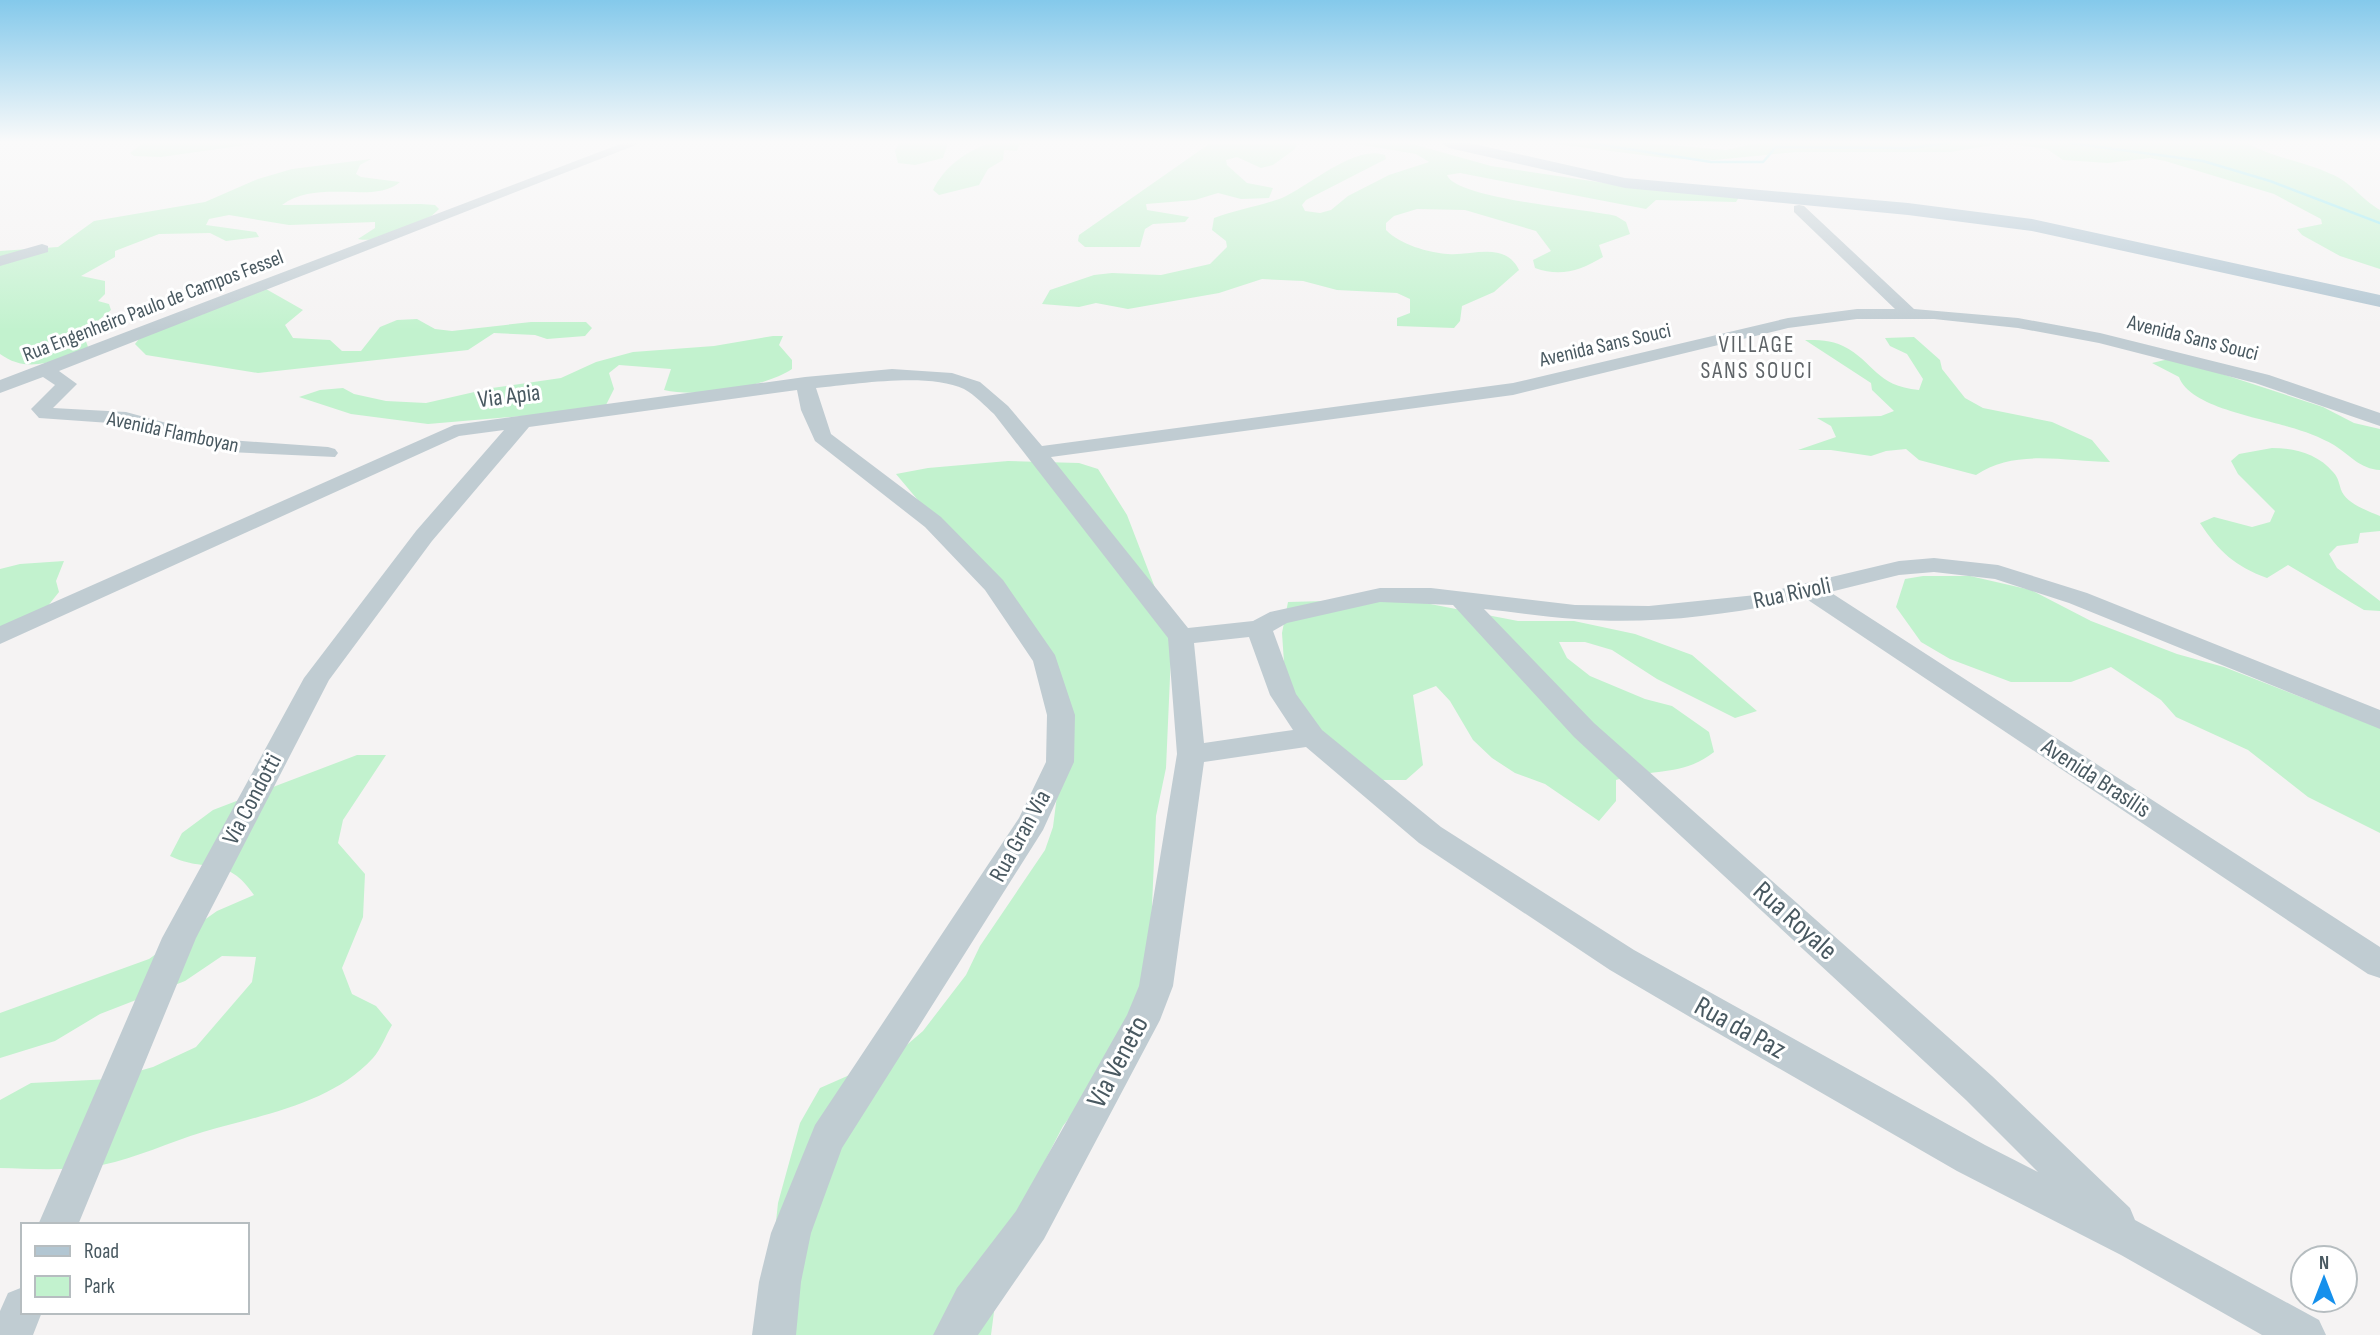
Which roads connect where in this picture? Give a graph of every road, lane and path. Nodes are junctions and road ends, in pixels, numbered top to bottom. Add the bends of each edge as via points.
1 (473, 205) edge
2 (1851, 205) edge
3 (1799, 209) dead end
4 (41, 249) dead end
5 (0, 261) edge
6 (2380, 299) edge
7 (1910, 314) junction
8 (46, 371) junction
9 (805, 383) junction
10 (0, 387) edge
11 (524, 420) junction
12 (2380, 420) edge
13 (328, 453) dead end
14 (1037, 453) junction
15 (1812, 591) junction
16 (1460, 598) junction
17 (1259, 628) junction
18 (0, 636) edge
19 (1181, 636) junction
20 (2380, 720) edge
21 (1312, 737) junction
22 (1191, 754) junction
23 (2380, 964) edge
24 (59, 1223) edge
25 (2134, 1241) junction
26 (21, 1312) edge
27 (11, 1335) edge
28 (774, 1335) edge
29 (955, 1335) edge
30 (2304, 1335) edge

1 - 8 street, Rua Engenheiro Paulo de Campos Fessel
2 - 6 main road via 2003,220
3 - 7 street
4 - 5 street
7 - 12 street, Avenida Sans Souci via 2018,323 2126,344 2275,383
7 - 14 street, Avenida Sans Souci via 1821,317 1513,389
8 - 10 street, Rua Engenheiro Paulo de Campos Fessel
8 - 13 street, Avenida Flamboyan via 67,384 41,409 46,414 126,418 229,446
9 - 11 street, Via Apia
9 - 14 street, Via Apia via 901,375 952,379 974,386
9 - 28 street, Rua Gran Via via 822,437 933,522 994,585 1031,636 1054,686 1062,738 1060,762 1032,821 828,1137 785,1249
11 - 18 street, Via Apia via 443,434
11 - 24 street, Via Condotti via 424,536 317,678 179,938
14 - 19 street
15 - 16 street, Rua Rivoli via 1649,613 1575,612
15 - 20 street, Rua Rivoli via 1899,568 1934,565 1998,572 2078,598
15 - 23 street, Avenida Brasilis
16 - 17 street, Rua Rivoli via 1380,595 1279,617
16 - 25 street, Rua Royale via 1584,730 1979,1088
17 - 19 street, Rua Rivoli
17 - 21 street, Rua da Paz via 1283,695
19 - 22 street, Via Veneto
21 - 22 street
21 - 25 street, Rua da Paz via 1430,835 1622,960 1971,1158
22 - 29 street, Via Veneto via 1156,986 1030,1225 972,1303
25 - 30 street, Rua da Paz
26 - 27 street

